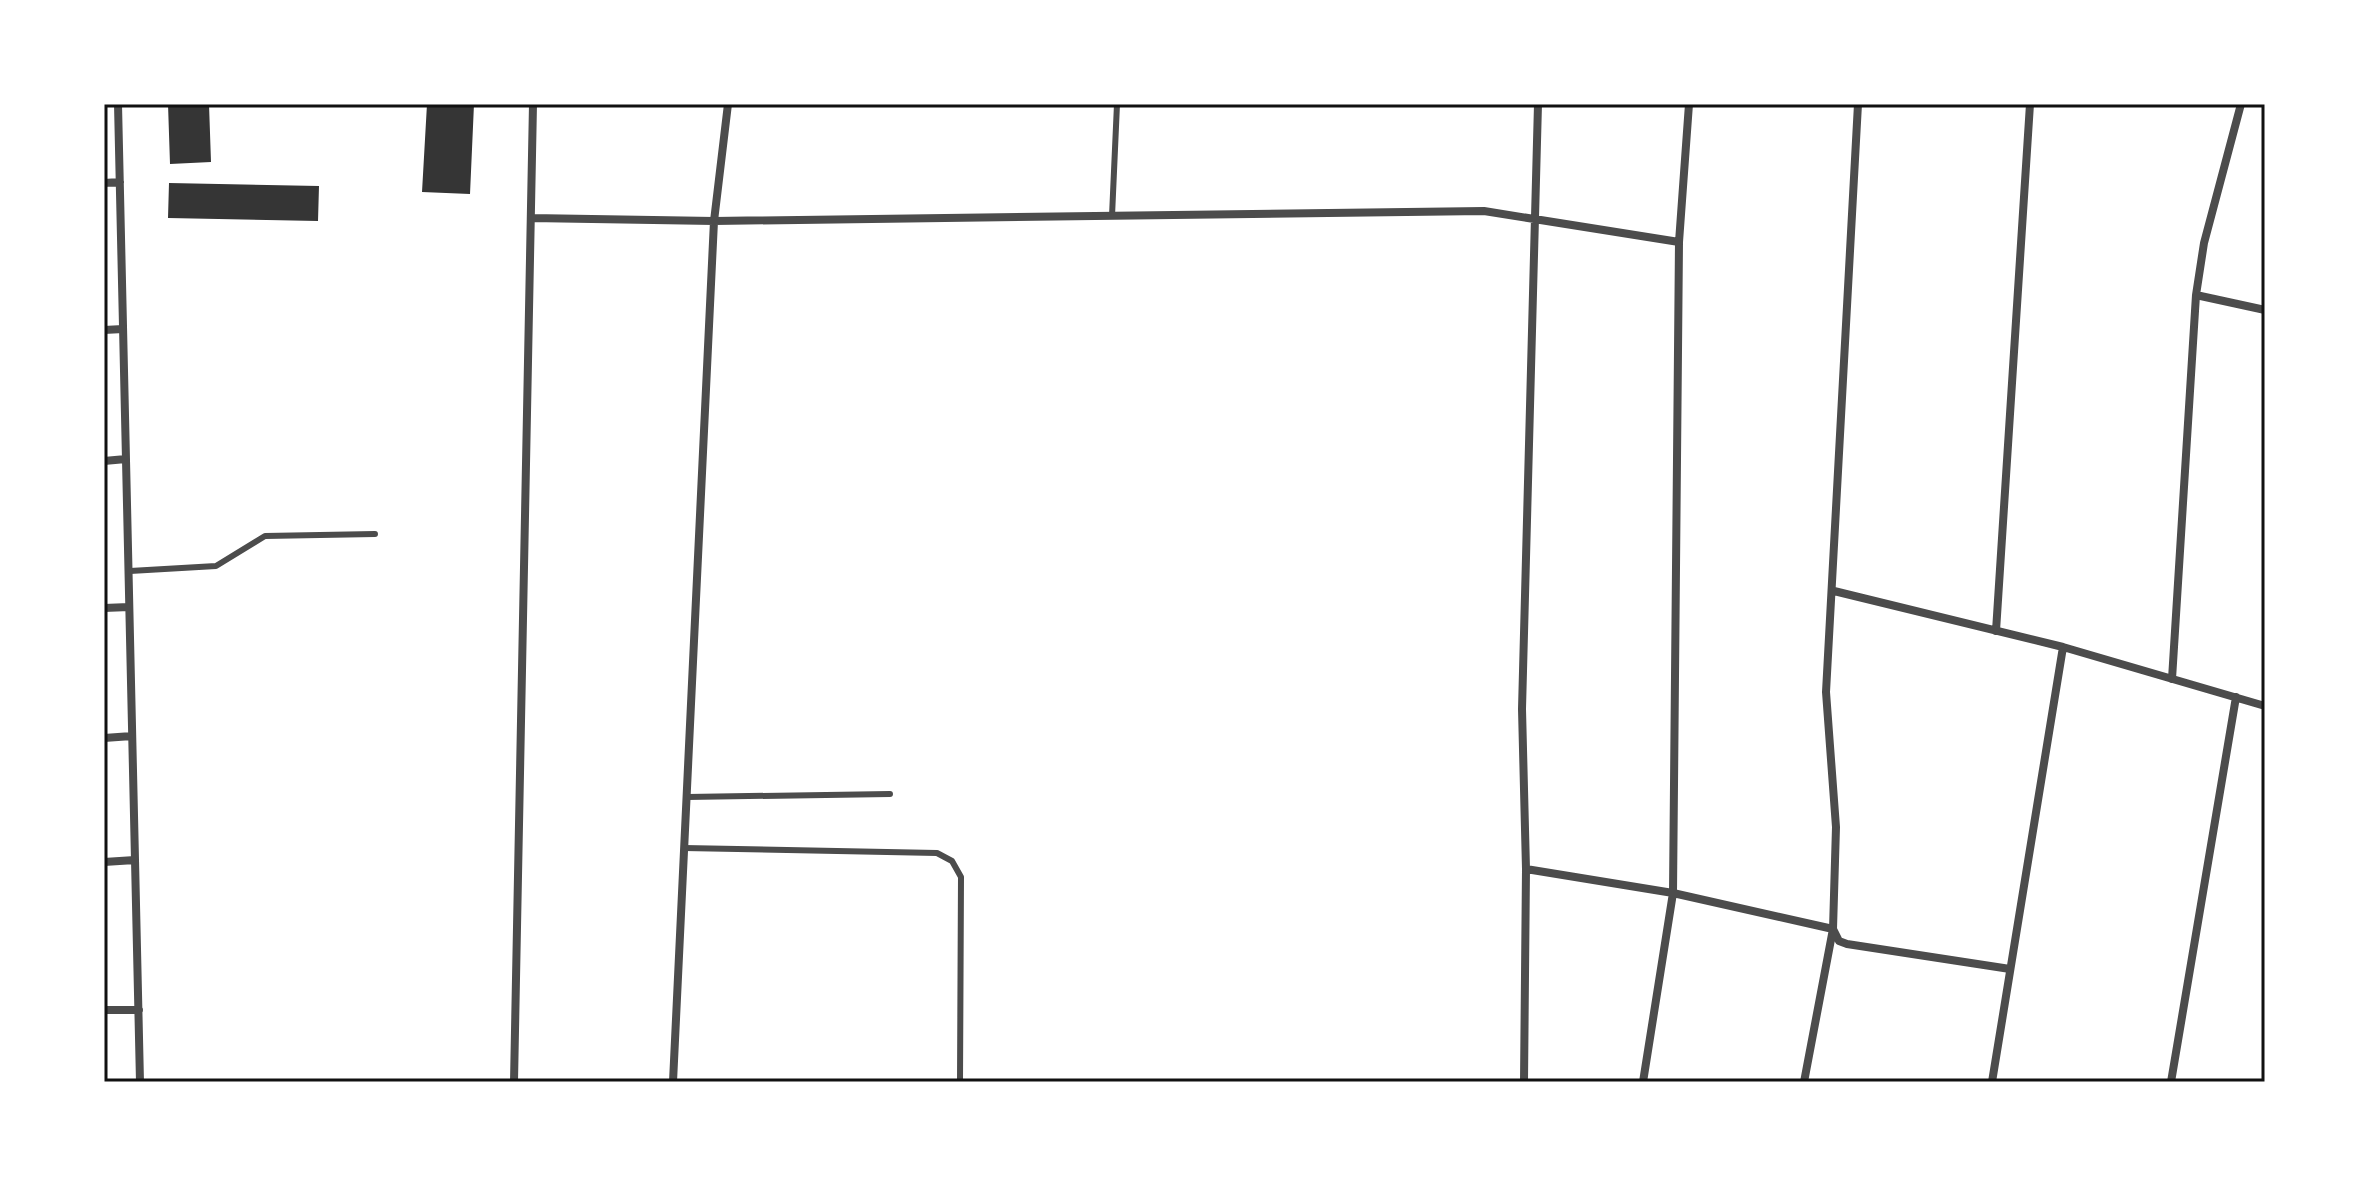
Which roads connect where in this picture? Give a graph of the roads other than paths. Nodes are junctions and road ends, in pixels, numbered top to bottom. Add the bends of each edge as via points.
1 (118, 104) edge
2 (533, 104) edge
3 (728, 104) edge
4 (1117, 104) edge
5 (1538, 104) edge
6 (1689, 104) edge
7 (1858, 104) edge
8 (2030, 104) edge
9 (2241, 104) edge
10 (120, 182) junction
11 (104, 183) edge
12 (1532, 216) junction
13 (531, 218) junction
14 (1112, 218) junction
15 (714, 221) junction
16 (1679, 242) junction
17 (2196, 295) junction
18 (2265, 310) edge
19 (123, 329) junction
20 (104, 330) edge
21 (126, 459) junction
22 (104, 461) edge
23 (375, 534) dead end
24 (130, 571) junction
25 (1834, 591) junction
26 (129, 607) junction
27 (104, 608) edge
28 (1996, 631) junction
29 (2063, 647) junction
30 (2172, 679) junction
31 (2236, 697) junction
32 (2265, 706) edge
33 (132, 736) junction
34 (104, 738) edge
35 (890, 794) dead end
36 (687, 797) junction
37 (684, 848) junction
38 (135, 860) junction
39 (104, 862) edge
40 (1526, 869) junction
41 (1673, 893) junction
42 (1833, 929) junction
43 (2010, 969) junction
44 (104, 1010) edge
45 (139, 1010) junction
46 (140, 1082) edge
47 (514, 1082) edge
48 (673, 1082) edge
49 (960, 1082) edge
50 (1524, 1082) edge
51 (1643, 1082) edge
52 (1804, 1082) edge
53 (1992, 1082) edge
54 (2171, 1082) edge

1 - 10 street
2 - 13 street
3 - 15 street
4 - 14 lane
5 - 12 street
6 - 16 street
7 - 25 street
8 - 28 street
9 - 17 street via 2204,243
10 - 11 street
10 - 19 street
12 - 14 street via 1434,211
12 - 16 street
12 - 40 street via 1522,709
13 - 15 street
13 - 47 street
14 - 15 street
15 - 36 street
16 - 41 street
17 - 18 street
17 - 30 street
19 - 20 street
19 - 21 street
21 - 22 street
21 - 24 street
23 - 24 lane via 265,536 216,566
24 - 26 street
25 - 28 street
25 - 42 street via 1826,692 1836,827
26 - 27 street
26 - 33 street
28 - 29 street
29 - 30 street
29 - 43 street
30 - 31 street
31 - 32 street
31 - 54 street
33 - 34 street
33 - 38 street
35 - 36 lane
36 - 37 street
37 - 48 street
37 - 49 lane via 937,853 952,861 961,877
38 - 39 street
38 - 45 street
40 - 41 street
40 - 50 street
41 - 42 street
41 - 51 street
42 - 43 street via 1847,944
42 - 52 street
43 - 53 street
44 - 45 street
45 - 46 street

